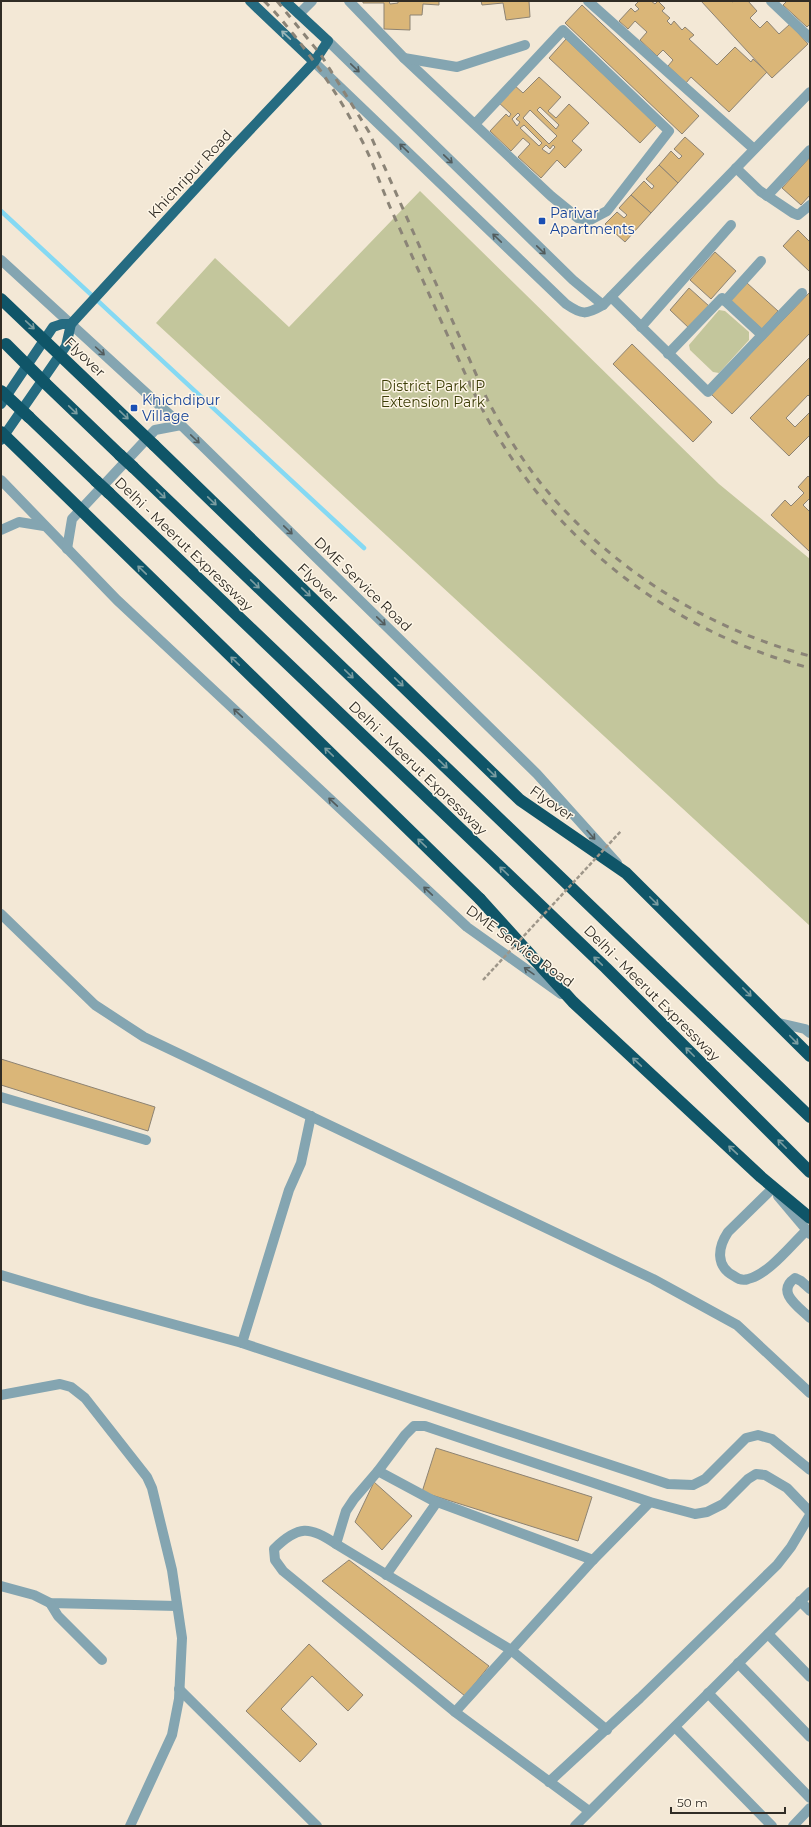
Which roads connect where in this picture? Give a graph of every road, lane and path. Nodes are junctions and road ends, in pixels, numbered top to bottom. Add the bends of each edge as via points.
1 (250, 1) edge
2 (285, 1) edge
3 (312, 1) edge
4 (349, 1) edge
5 (588, 1) edge
6 (771, 1) edge
7 (299, 14) junction
8 (810, 38) edge
9 (328, 40) junction
10 (525, 45) dead end
11 (404, 58) junction
12 (314, 62) junction
13 (810, 92) edge
14 (474, 124) junction
15 (754, 149) junction
16 (810, 150) edge
17 (736, 168) junction
18 (767, 196) junction
19 (810, 205) edge
20 (731, 225) dead end
21 (1, 260) edge
22 (762, 261) dead end
23 (802, 293) dead end
24 (611, 297) junction
25 (1, 298) edge
26 (725, 301) junction
27 (603, 305) junction
28 (71, 324) junction
29 (641, 327) junction
30 (762, 335) junction
31 (3, 342) edge
32 (668, 354) junction
33 (1, 391) edge
34 (1, 404) edge
35 (181, 425) junction
36 (1, 432) edge
37 (1, 440) edge
38 (1, 480) edge
39 (44, 526) junction
40 (1, 530) edge
41 (67, 549) junction
42 (621, 831) dead end
43 (626, 873) junction
44 (1, 914) edge
45 (483, 980) dead end
46 (573, 1002) junction
47 (778, 1023) junction
48 (810, 1033) edge
49 (810, 1056) edge
50 (1, 1097) edge
51 (311, 1116) junction
52 (810, 1117) edge
53 (146, 1140) dead end
54 (810, 1172) edge
55 (761, 1177) junction
56 (772, 1189) junction
57 (810, 1218) edge
58 (808, 1232) edge
59 (1, 1275) edge
60 (810, 1289) edge
61 (810, 1318) edge
62 (242, 1343) junction
63 (810, 1393) edge
64 (1, 1395) edge
65 (810, 1470) edge
66 (378, 1471) junction
67 (437, 1502) junction
68 (650, 1502) junction
69 (810, 1512) edge
70 (810, 1515) edge
71 (336, 1544) junction
72 (593, 1560) junction
73 (386, 1574) junction
74 (1, 1586) edge
75 (810, 1592) edge
76 (800, 1601) junction
77 (50, 1603) junction
78 (177, 1606) junction
79 (810, 1611) edge
80 (768, 1634) junction
81 (511, 1650) junction
82 (102, 1660) dead end
83 (738, 1663) junction
84 (810, 1677) edge
85 (179, 1689) junction
86 (708, 1693) junction
87 (455, 1712) junction
88 (675, 1727) junction
89 (607, 1730) junction
90 (810, 1737) edge
91 (549, 1782) junction
92 (810, 1798) edge
93 (810, 1808) edge
94 (589, 1811) junction
95 (130, 1826) edge
96 (317, 1826) edge
97 (575, 1826) edge
98 (772, 1826) edge
99 (793, 1826) edge

12 -> 1 main road
2 - 7 main road
3 - 7 street
4 - 11 street
5 - 15 street
6 - 8 street
7 - 9 main road
9 - 12 main road, Khichripur Road
9 -> 27 street via 573,280
10 - 11 street via 457,67
11 - 14 street
27 -> 12 street via 585,313 578,312 566,304
12 - 28 main road, Khichripur Road
13 - 15 street
14 - 14 street via 551,196 578,218 590,220 608,211 669,131 563,30
15 - 17 street
16 - 18 street
17 - 18 street
17 - 24 street
18 - 19 street via 798,215
20 - 29 street
21 - 28 street, DME Service Road
22 - 26 street
23 - 30 street
24 - 27 street
24 - 29 street
25 -> 43 highway, Flyover, bridge via 520,800
26 - 30 street
26 - 32 street via 722,298
28 - 34 main road via 53,327
28 -> 35 street, DME Service Road
28 - 37 main road, Khichripur Road via 66,346
29 - 32 street
30 - 32 street via 708,392
31 -> 52 highway, Delhi - Meerut Expressway, bridge
54 -> 33 highway, Delhi - Meerut Expressway, bridge via 606,968
35 - 41 street via 155,430 72,519
35 -> 43 street, DME Service Road via 537,774
46 -> 36 highway, bridge via 480,899
38 - 39 street, DME Service Road
39 - 40 street via 19,522
39 - 41 street, DME Service Road
46 -> 41 street, DME Service Road via 467,927 117,600
42 - 45 path, bridge
43 -> 47 highway, Flyover
44 - 51 street via 95,1005 144,1036
55 -> 46 highway
47 - 48 street via 805,1029
47 -> 49 highway, Flyover
50 - 53 street
51 - 62 street via 301,1163 289,1190
51 - 63 street via 653,1279 737,1325
55 - 56 street
55 - 57 highway
56 - 58 street
56 - 58 street via 723,1240 720,1261 724,1268 739,1279 748,1280 768,1268
59 - 62 street
60 - 61 street via 795,1278 786,1289 791,1300
62 - 65 street via 668,1484 693,1485 706,1479 746,1438 758,1435 772,1439
64 - 78 street via 60,1384 71,1387 85,1398 147,1477 152,1488 172,1570
66 - 67 street
66 - 68 street via 414,1426 425,1426
66 - 71 street via 346,1511
67 - 72 street
67 - 73 street
68 - 69 street via 695,1514 707,1512 723,1504 756,1474 765,1475 787,1488
68 - 72 street
70 - 89 street via 777,1565
71 - 73 street
71 - 87 street via 321,1534 308,1530 295,1533 274,1549 275,1560 283,1571 317,1600
72 - 81 street
73 - 81 street
74 - 77 street via 34,1595
75 - 76 street
76 - 79 street
76 - 80 street
77 - 78 street
77 - 82 street via 58,1616
78 - 85 street via 182,1638
80 - 83 street
80 - 84 street
81 - 87 street
81 - 89 street
83 - 86 street
83 - 90 street
85 - 95 street via 180,1699 172,1735
85 - 96 street
86 - 88 street
86 - 92 street
87 - 91 street
88 - 94 street
88 - 98 street
89 - 91 street
91 - 94 street
93 - 99 street
94 - 97 street

